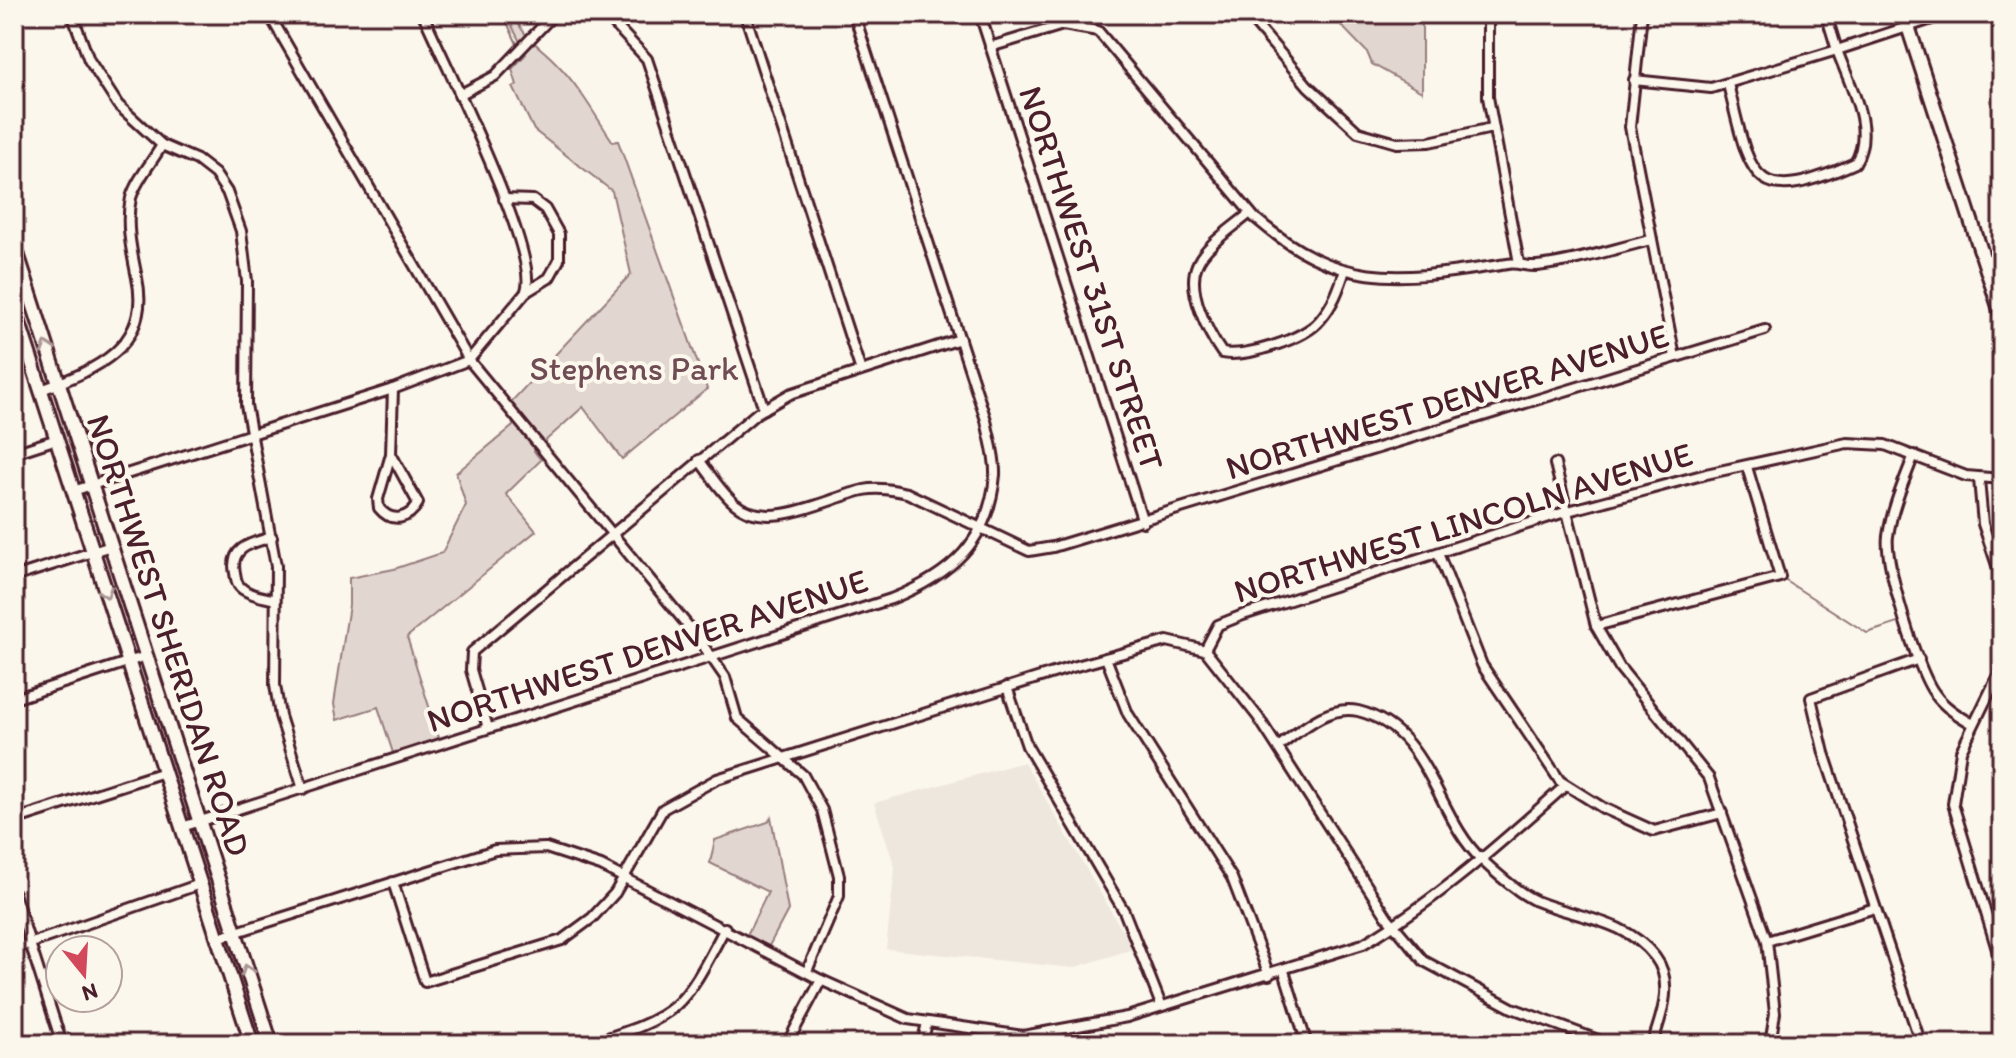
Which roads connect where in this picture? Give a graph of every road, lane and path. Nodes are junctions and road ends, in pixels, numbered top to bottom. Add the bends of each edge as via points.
1 (72, 14) edge
2 (269, 14) edge
3 (423, 14) edge
4 (554, 14) edge
5 (605, 14) edge
6 (745, 14) edge
7 (854, 14) edge
8 (980, 14) edge
9 (1247, 14) edge
10 (1488, 14) edge
11 (1642, 14) edge
12 (1826, 14) edge
13 (1947, 14) edge
14 (1906, 20) edge
15 (990, 47) junction
16 (1837, 50) junction
17 (1634, 80) junction
18 (1728, 84) junction
19 (459, 95) junction
20 (1492, 128) junction
21 (162, 145) junction
22 (504, 199) junction
23 (1250, 213) junction
24 (1651, 240) junction
25 (14, 244) edge
26 (2002, 255) edge
27 (1984, 261) junction
28 (1519, 263) junction
29 (1345, 270) junction
30 (526, 292) junction
31 (14, 307) edge
32 (2002, 316) edge
33 (17, 328) edge
34 (1765, 330) dead end
35 (960, 339) junction
36 (1675, 357) junction
37 (469, 360) junction
38 (860, 368) junction
39 (59, 383) junction
40 (393, 389) junction
41 (41, 390) junction
42 (764, 409) junction
43 (251, 435) junction
44 (57, 439) junction
45 (14, 453) edge
46 (391, 454) junction
47 (1914, 455) junction
48 (699, 460) junction
49 (1555, 464) dead end
50 (1747, 467) junction
51 (1979, 479) junction
52 (2002, 479) edge
53 (91, 485) junction
54 (73, 491) junction
55 (1568, 511) junction
56 (1143, 522) junction
57 (980, 529) junction
58 (613, 533) junction
59 (272, 537) junction
60 (111, 546) junction
61 (93, 551) junction
62 (1438, 553) junction
63 (14, 577) edge
64 (2002, 580) edge
65 (275, 600) junction
66 (1596, 626) junction
67 (1205, 650) junction
68 (146, 656) junction
69 (711, 657) junction
70 (1106, 658) junction
71 (1919, 659) junction
72 (129, 662) junction
73 (2002, 667) edge
74 (1007, 687) junction
75 (14, 699) edge
76 (1973, 724) junction
77 (488, 728) junction
78 (1278, 747) junction
79 (784, 758) junction
80 (164, 772) junction
81 (1565, 786) junction
82 (303, 789) junction
83 (1722, 813) junction
84 (14, 820) edge
85 (199, 821) junction
86 (182, 827) junction
87 (1482, 860) junction
88 (624, 878) junction
89 (393, 882) junction
90 (200, 884) junction
91 (14, 893) edge
92 (1875, 908) junction
93 (1393, 926) junction
94 (725, 928) junction
95 (235, 933) junction
96 (218, 938) junction
97 (1767, 941) junction
98 (30, 943) junction
99 (14, 949) edge
100 (2002, 966) edge
101 (807, 971) junction
102 (1284, 971) junction
103 (1269, 975) junction
104 (821, 980) junction
105 (1161, 1005) junction
106 (927, 1023) junction
107 (1047, 1034) junction
108 (62, 1044) edge
109 (252, 1044) edge
110 (271, 1044) edge
111 (589, 1044) edge
112 (787, 1044) edge
113 (922, 1044) edge
114 (1048, 1044) edge
115 (1307, 1044) edge
116 (1609, 1044) edge
117 (1652, 1044) edge
118 (1770, 1044) edge
119 (1921, 1044) edge

1 - 21 street via 99,80
2 - 37 street
3 - 19 street
4 - 19 street via 495,76
5 - 42 street via 647,59
6 - 38 street
7 - 35 street
8 - 15 street, NORTHWEST 31ST STREET
9 - 20 street via 1308,86 1358,132 1397,143 1429,142
10 - 20 street via 1485,71
11 - 17 street
12 - 16 street
13 - 14 street
14 - 16 street
14 - 27 main road
15 - 23 street via 1063,25 1098,31
15 - 56 street, NORTHWEST 31ST STREET
16 - 18 street
16 - 18 street via 1864,140 1855,163 1813,181 1791,186 1769,182 1754,170 1745,157
17 - 18 street via 1692,88
17 - 24 street via 1630,127
19 - 22 street
20 - 28 street
21 - 39 street via 131,197 130,243 140,316 102,364
21 - 43 street via 215,174 241,231
22 - 30 street via 527,270
22 - 30 street via 533,200 545,209 559,234 559,260 549,278
23 - 29 street via 1281,240
23 - 29 street via 1195,268 1200,308 1222,353 1259,351 1319,323
24 - 28 street via 1534,267
24 - 36 street
39 -> 25 main road, NORTHWEST SHERIDAN ROAD
26 - 27 street
27 - 32 main road
28 - 29 street via 1413,278
30 - 37 street
31 - 33 main road, NORTHWEST SHERIDAN ROAD
33 - 41 main road, NORTHWEST SHERIDAN ROAD
34 - 36 street, NORTHWEST DENVER AVENUE
35 - 38 street
35 - 57 street via 986,420 995,472
36 - 56 street, NORTHWEST DENVER AVENUE
37 - 40 street
37 - 58 street
38 - 42 street
39 - 41 street
39 - 53 main road, NORTHWEST SHERIDAN ROAD
40 - 43 street
40 - 46 street
41 - 44 main road, NORTHWEST SHERIDAN ROAD
42 - 48 street
43 - 53 street
43 - 59 street
44 - 45 street
44 - 54 main road, NORTHWEST SHERIDAN ROAD
46 - 46 street via 378,499 379,508 393,519 412,514 418,503
47 - 50 street, NORTHWEST LINCOLN AVENUE via 1885,445 1847,443
47 - 51 street, NORTHWEST LINCOLN AVENUE
47 - 71 street via 1887,539
48 - 57 street via 734,503 763,516 888,489
48 - 58 street
49 - 55 street
50 - 55 street, NORTHWEST LINCOLN AVENUE
50 - 66 street via 1780,577
51 - 52 street, NORTHWEST LINCOLN AVENUE
51 - 64 street via 1983,524
53 - 54 street
53 - 60 main road, NORTHWEST SHERIDAN ROAD
54 - 61 main road, NORTHWEST SHERIDAN ROAD
55 - 62 street, NORTHWEST LINCOLN AVENUE
55 - 66 street
56 - 57 street, NORTHWEST 31ST STREET via 1029,551
57 - 69 street, NORTHWEST DENVER AVENUE via 969,550 916,589
58 - 69 street
58 - 77 street via 472,652 471,670
59 - 65 street
59 - 65 street via 247,544 233,567 244,590
60 - 61 street
60 - 68 main road, NORTHWEST SHERIDAN ROAD
61 - 63 street
61 -> 72 main road, NORTHWEST SHERIDAN ROAD
62 - 67 street, NORTHWEST LINCOLN AVENUE via 1218,625
62 - 81 street via 1482,665
65 - 82 street via 275,685
66 - 83 street via 1620,668 1709,778
67 - 70 street via 1167,641
67 - 78 street
68 - 72 street
68 - 85 main road, NORTHWEST SHERIDAN ROAD
69 - 77 street, NORTHWEST DENVER AVENUE
69 - 79 street via 725,677 737,718
70 - 74 street
70 - 103 street via 1128,714 1232,878
71 - 76 street via 1934,693
71 - 92 street via 1811,698
72 - 75 street
72 - 80 main road, NORTHWEST SHERIDAN ROAD
73 - 76 street
74 - 79 street
74 - 105 street via 1027,746 1124,911
76 - 100 street via 1961,751 1953,804
77 - 82 street, NORTHWEST DENVER AVENUE
78 - 87 street via 1318,718 1341,711 1356,710 1381,720 1404,737
78 - 93 street
79 - 88 street via 717,779 663,809
79 - 101 street via 803,775 822,810 839,876 834,910
80 - 84 street
80 - 86 main road, NORTHWEST SHERIDAN ROAD
81 - 83 street via 1654,831
81 - 87 street
82 - 85 street, NORTHWEST DENVER AVENUE
83 - 97 street
85 - 86 street, NORTHWEST DENVER AVENUE
85 - 95 main road, NORTHWEST SHERIDAN ROAD
86 - 90 main road, NORTHWEST SHERIDAN ROAD
87 - 93 street
87 - 117 street via 1535,900 1623,930 1655,957 1665,989
88 - 89 street via 546,848 495,850
88 - 89 street via 592,918 562,940 425,982
88 - 94 street
89 - 95 street
90 - 96 main road, NORTHWEST SHERIDAN ROAD
90 - 98 street
91 - 98 street
92 - 97 street
92 - 119 street
93 - 102 street via 1363,944
93 - 116 street via 1424,961 1512,1008
94 - 101 street
94 - 111 street via 691,993 673,1010 645,1026
95 - 96 street
110 -> 95 main road, NORTHWEST SHERIDAN ROAD
96 - 109 main road, NORTHWEST SHERIDAN ROAD
97 - 118 street via 1775,1013
98 - 99 street
98 - 108 street
101 - 104 street
102 - 103 street
102 - 115 street
103 - 105 street
104 - 106 street
104 - 112 street
105 - 107 street
106 - 107 street via 1023,1036
106 - 113 street
107 - 114 street

